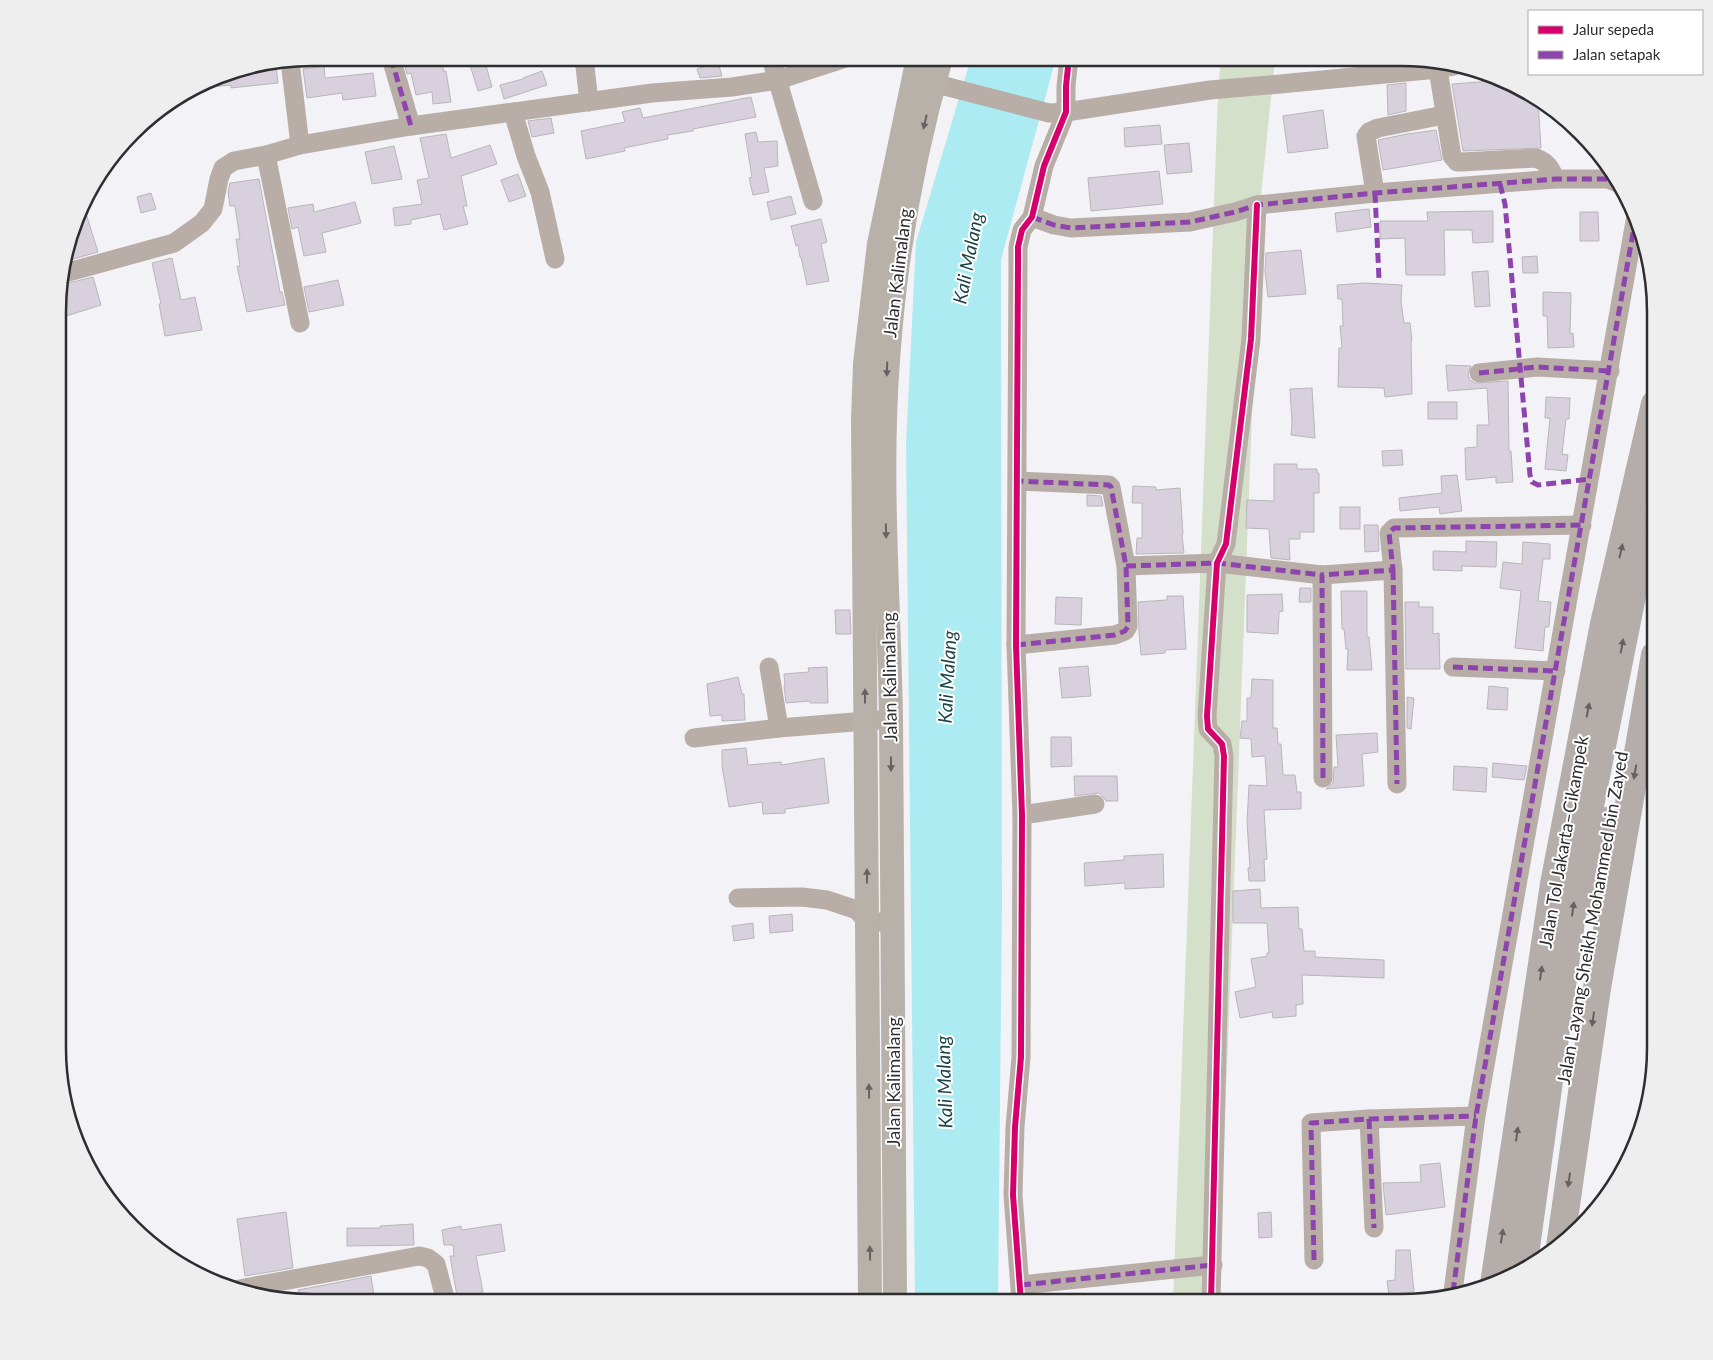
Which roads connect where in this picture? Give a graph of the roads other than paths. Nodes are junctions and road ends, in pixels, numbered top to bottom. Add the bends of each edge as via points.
1 (393, 66) edge
2 (585, 66) edge
3 (774, 66) edge
4 (821, 66) edge
5 (916, 66) edge
6 (942, 66) edge
7 (1068, 66) edge
8 (291, 67) edge
9 (1437, 69) edge
10 (1446, 70) edge
11 (778, 80) junction
12 (944, 86) junction
13 (590, 102) junction
14 (513, 112) junction
15 (1058, 112) junction
16 (1444, 115) junction
17 (411, 126) junction
18 (300, 145) junction
19 (266, 155) junction
20 (1555, 179) junction
21 (1608, 179) edge
22 (1375, 193) junction
23 (813, 201) dead end
24 (1257, 205) junction
25 (1032, 216) junction
26 (1633, 232) edge
27 (555, 259) dead end
28 (70, 272) edge
29 (300, 323) dead end
30 (1610, 371) junction
31 (1480, 373) dead end
32 (1647, 439) edge
33 (1017, 481) junction
34 (1647, 524) edge
35 (1582, 525) junction
36 (1217, 563) junction
37 (1126, 566) junction
38 (1393, 570) junction
39 (1322, 575) junction
40 (1647, 617) edge
41 (1016, 645) junction
42 (769, 667) dead end
43 (1453, 668) dead end
44 (1556, 671) junction
45 (1647, 701) edge
46 (891, 718) junction
47 (866, 721) junction
48 (779, 728) junction
49 (694, 738) dead end
50 (1323, 778) dead end
51 (1397, 784) dead end
52 (1095, 804) dead end
53 (1022, 815) junction
54 (738, 898) dead end
55 (867, 922) junction
56 (892, 922) junction
57 (1476, 1116) junction
58 (1369, 1118) junction
59 (1374, 1228) dead end
60 (1562, 1234) edge
61 (1539, 1251) edge
62 (1314, 1260) dead end
63 (1524, 1261) edge
64 (1213, 1265) junction
65 (1495, 1275) edge
66 (253, 1286) edge
67 (1454, 1288) edge
68 (1021, 1293) edge
69 (444, 1294) edge
70 (870, 1294) edge
71 (895, 1294) edge
72 (1211, 1294) edge

1 - 17 street
2 - 13 street
3 - 11 street
4 - 11 street
47 -> 5 main road, Jalan Kalimalang via 865,364 879,244
6 - 12 main road, Jalan Kalimalang
7 - 15 street
8 - 18 street
9 - 15 street via 1210,90
10 - 16 street
11 - 13 street
11 - 23 street
12 - 15 street
12 -> 46 main road, Jalan Kalimalang via 907,201 887,363 885,458
13 - 14 street
14 - 17 street
14 - 27 street via 540,192
15 - 25 street
16 - 20 street via 1452,156 1457,162 1536,158 1545,161
16 - 22 street via 1369,132 1366,136
17 - 18 street
18 - 19 street
19 - 28 street via 234,161 223,168 213,209 202,223 174,243
19 - 29 street
20 - 21 street
20 - 22 street
22 - 24 street
24 - 25 street via 1190,222 1071,228
24 - 36 street via 1251,339 1226,544
25 - 33 street via 1022,230 1018,247
26 - 30 street
30 - 31 street via 1537,367
30 - 35 street
65 -> 32 highway, Jalan Tol Jakarta–Cikampek via 1554,884 1604,624
33 - 37 street via 1109,485
33 - 41 street
63 -> 34 highway, Jalan Layang Sheikh Mohammed bin Zayed via 1580,856
35 - 38 street via 1402,526 1389,533
35 - 44 street
36 - 37 street
36 - 39 street
36 - 64 street via 1207,723 1222,744 1224,756
37 - 41 street via 1126,631 1115,635
38 - 39 street
38 - 51 street
39 - 50 street
40 - 61 highway, Jalan Layang Sheikh Mohammed bin Zayed via 1599,857
41 - 53 street
42 - 48 street
43 - 44 street
44 - 57 street
45 -> 60 highway via 1597,988
46 - 47 street
46 -> 56 main road, Jalan Kalimalang
47 - 48 street
55 -> 47 main road, Jalan Kalimalang
48 - 49 street
52 - 53 street
53 - 68 street via 1021,1058 1013,1195
54 - 55 street via 827,900 857,910
55 - 56 street
70 -> 55 main road, Jalan Kalimalang
56 - 71 main road, Jalan Kalimalang
57 - 58 street
57 - 67 street
58 - 59 street
58 - 62 street via 1311,1123
64 - 68 street
64 - 72 street
66 - 69 street via 419,1256 436,1264

